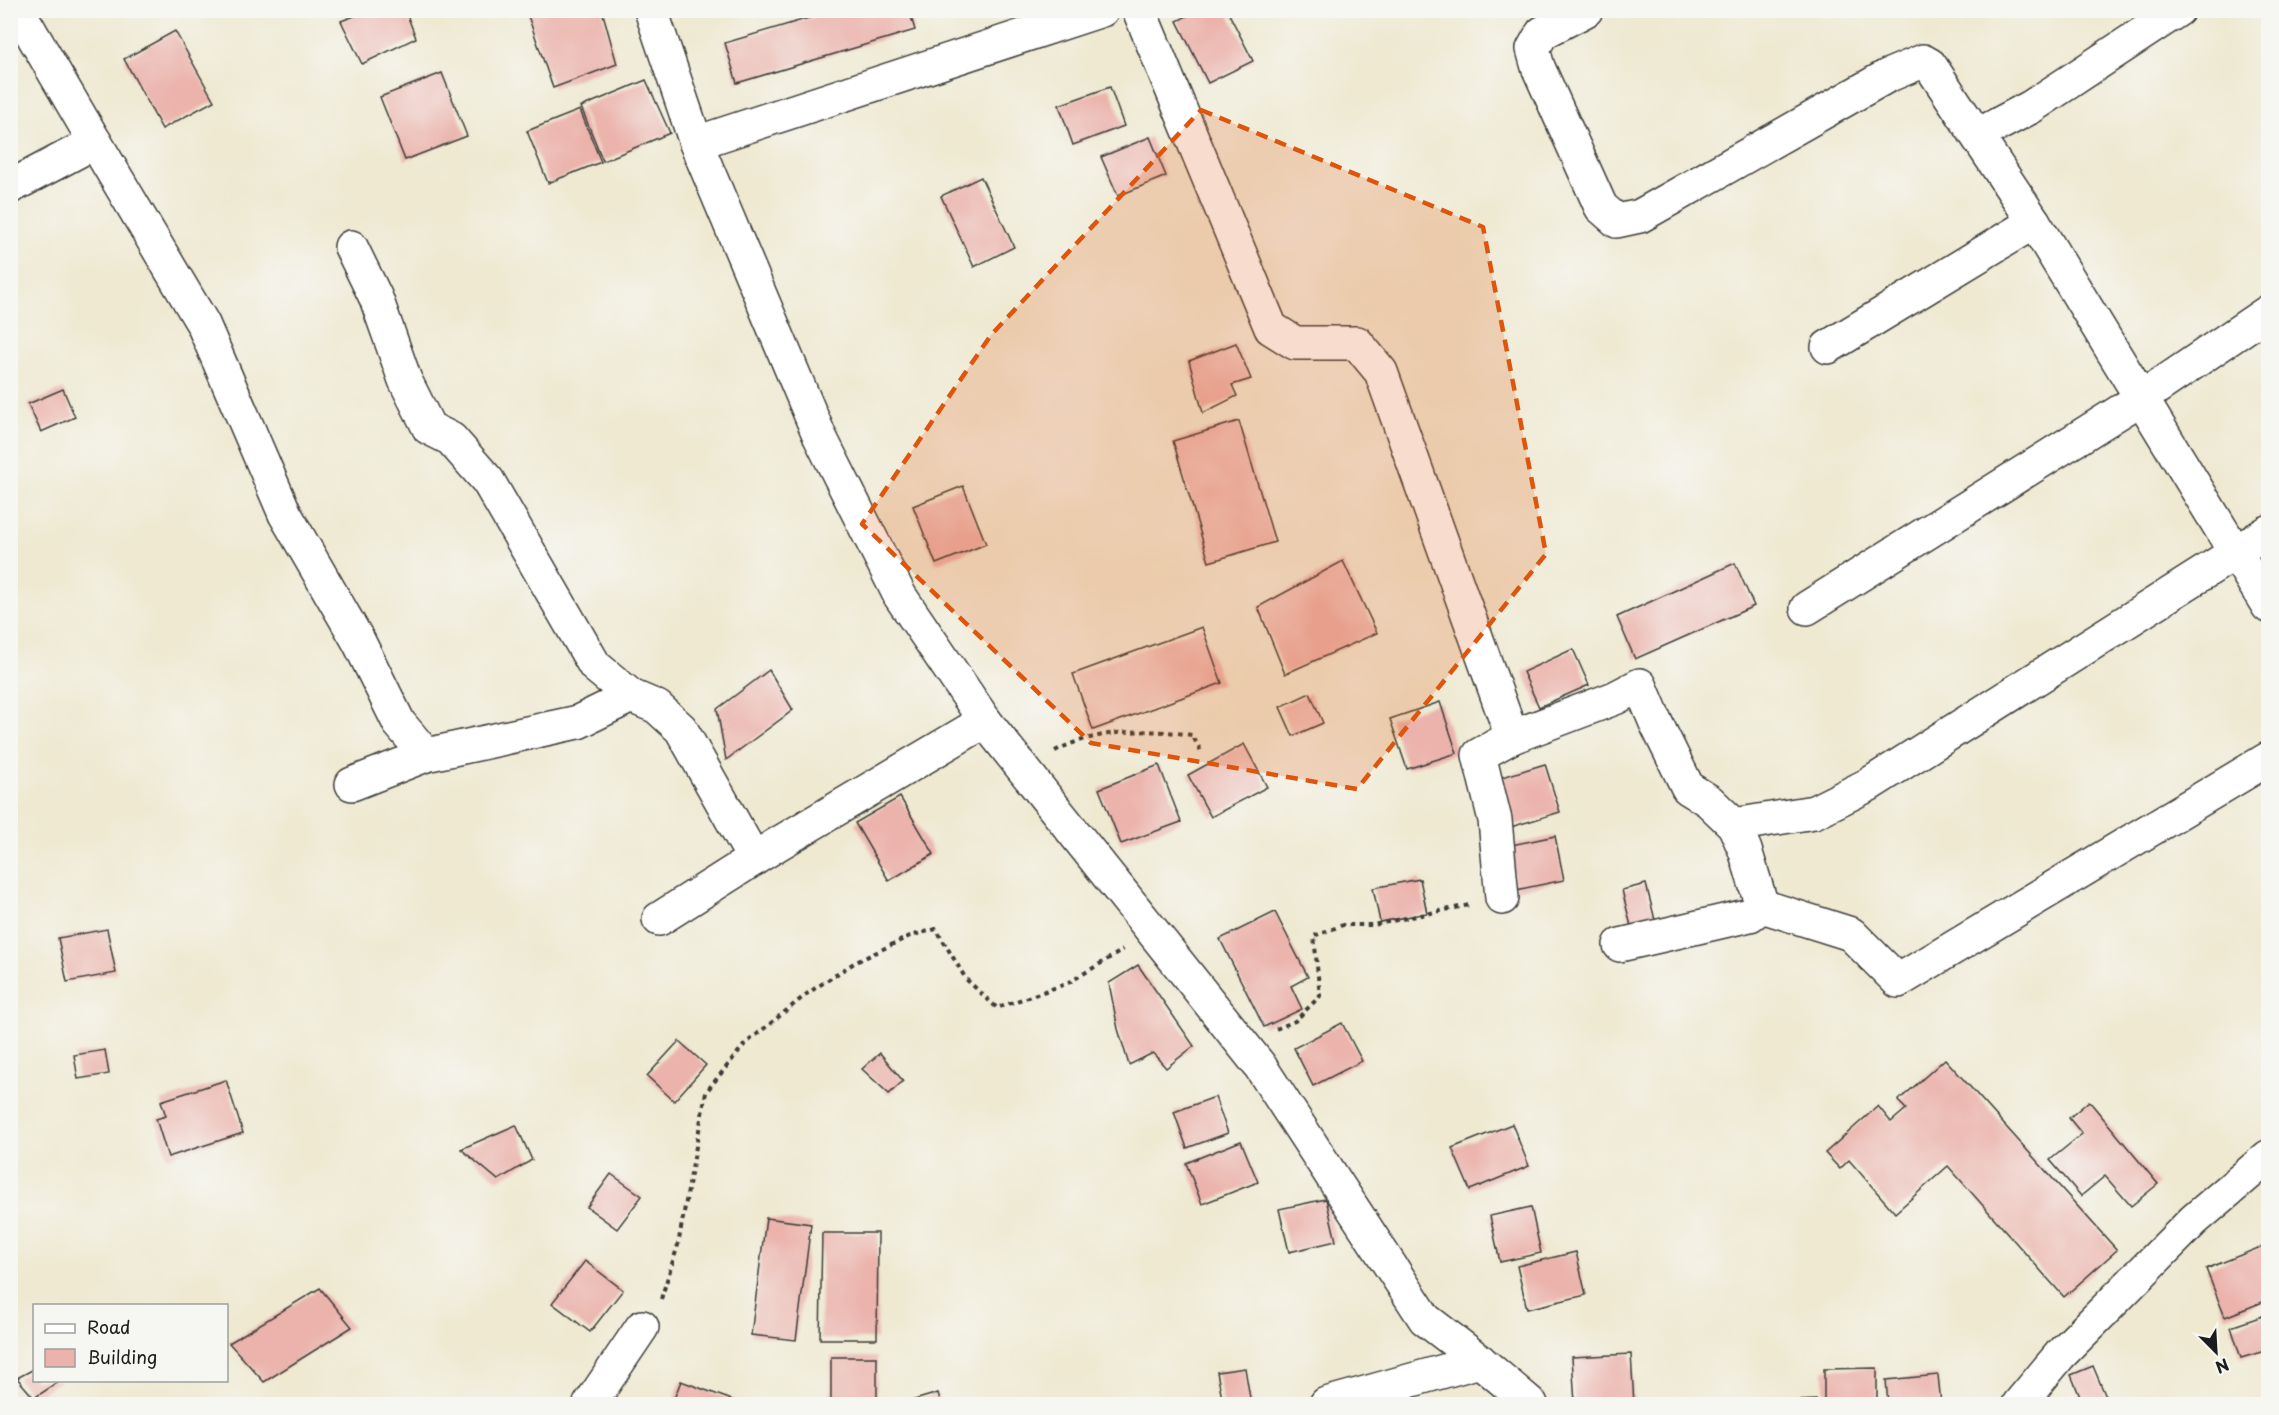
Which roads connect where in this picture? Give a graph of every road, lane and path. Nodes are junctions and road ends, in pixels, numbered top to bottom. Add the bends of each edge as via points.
1 (17, 10) edge
2 (651, 10) edge
3 (1102, 10) edge
4 (1139, 10) edge
5 (1586, 10) edge
6 (2178, 10) edge
7 (10, 14) edge
8 (1978, 135) junction
9 (95, 142) junction
10 (696, 143) junction
11 (10, 187) edge
12 (2034, 222) junction
13 (351, 247) dead end
14 (2268, 312) edge
15 (1828, 347) dead end
16 (2140, 399) junction
17 (2268, 532) edge
18 (2235, 553) junction
19 (2268, 606) edge
20 (1807, 608) dead end
21 (631, 696) junction
22 (986, 721) junction
23 (1512, 737) junction
24 (1201, 751) dead end
25 (426, 755) junction
26 (2268, 759) edge
27 (1023, 768) junction
28 (352, 784) dead end
29 (1734, 825) junction
30 (754, 859) junction
31 (1502, 898) joint
32 (1762, 906) junction
33 (659, 919) dead end
34 (1154, 932) junction
35 (1620, 945) dead end
36 (1243, 1044) junction
37 (2268, 1157) edge
38 (642, 1327) joint
39 (1480, 1361) junction
40 (590, 1404) edge
41 (1326, 1404) edge
42 (1531, 1404) edge
43 (2019, 1404) edge

1 - 7 street
1 - 9 street
2 - 10 street
3 - 10 street
4 - 23 street via 1271,328 1295,343 1357,343 1381,372
5 - 8 street via 1542,33 1533,49 1601,207 1617,221 1640,216 1887,75 1923,61 1930,65
6 - 8 street via 2031,107
8 - 12 street
9 - 11 street
9 - 25 street via 202,324 285,514 359,642 399,723
10 - 22 street via 820,437 900,596
12 - 15 street
12 - 16 street
13 - 21 street via 376,298 405,380 429,428 451,439 488,481 595,666
14 - 16 street
16 - 18 street
16 - 20 street
17 - 18 street
18 - 19 street
18 - 29 street via 1868,785 1814,812
21 - 25 street via 578,722
21 - 30 street via 657,707 681,729
22 - 27 street
22 - 30 street
23 - 29 street via 1640,685 1688,789 1709,801
23 - 31 street via 1479,755 1495,820
24 - 27 path via 1192,735 1167,731 1111,734 1071,742
25 - 28 street
26 - 32 street via 1898,981 1851,934
27 - 34 street
29 - 32 street
30 - 33 street
31 - 36 path via 1373,925 1343,925 1314,936 1320,996 1295,1021
32 - 35 street via 1750,915
34 - 36 street
34 - 38 path via 1068,983 997,1008 966,979 936,929 910,936 854,963 808,993 745,1044 706,1092 678,1245 664,1295
36 - 39 street via 1425,1319
37 - 43 street via 2194,1220 2060,1355
38 - 40 street
39 - 41 street
39 - 42 street

